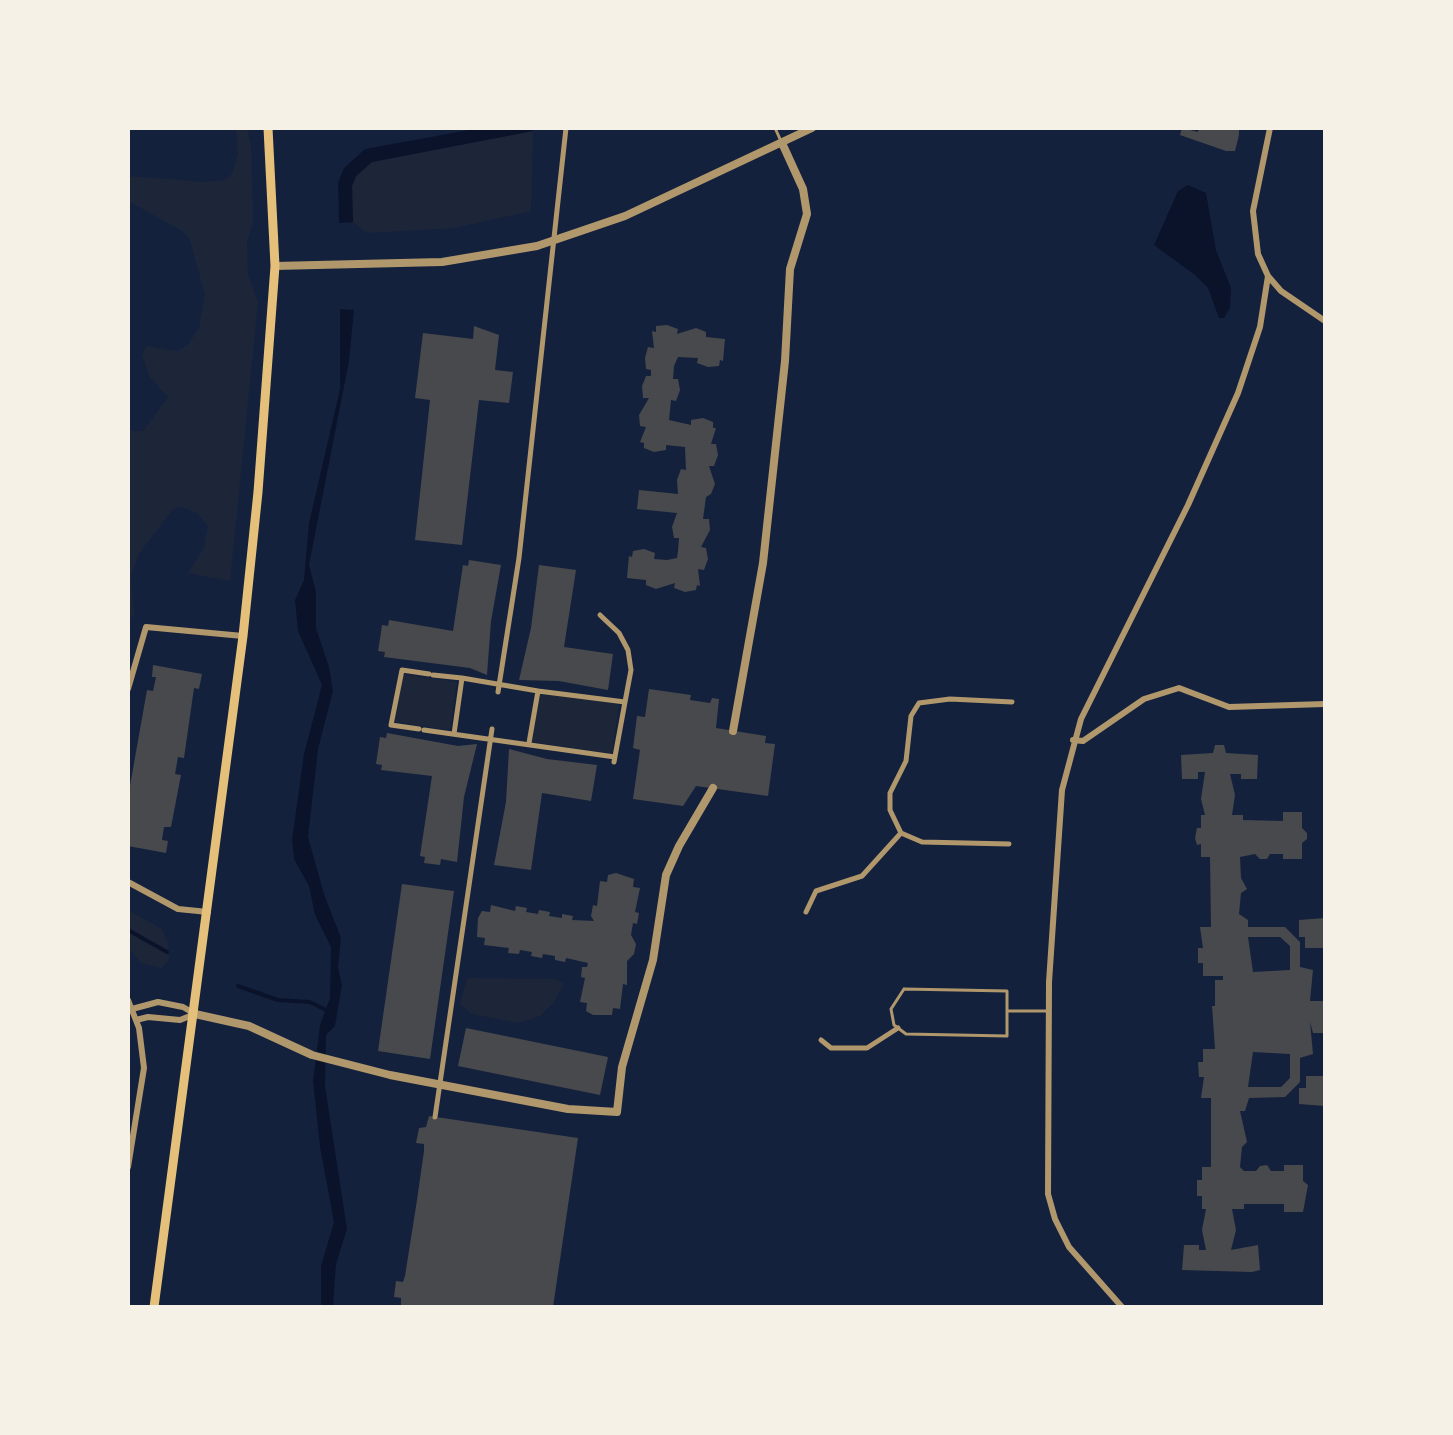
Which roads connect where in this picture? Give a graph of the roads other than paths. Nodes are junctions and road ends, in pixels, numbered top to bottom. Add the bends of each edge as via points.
1 (268, 128) edge
2 (566, 128) edge
3 (775, 128) edge
4 (812, 128) edge
5 (1270, 128) edge
6 (782, 143) junction
7 (275, 266) junction
8 (1268, 276) junction
9 (1325, 321) edge
10 (600, 615) dead end
11 (243, 636) junction
12 (462, 678) junction
13 (499, 684) junction
14 (128, 689) edge
15 (538, 691) junction
16 (498, 692) dead end
17 (625, 702) junction
18 (1012, 702) dead end
19 (1325, 704) edge
20 (492, 729) dead end
21 (733, 731) dead end
22 (454, 734) junction
23 (491, 739) junction
24 (1073, 740) junction
25 (529, 743) junction
26 (713, 788) dead end
27 (901, 833) junction
28 (1009, 844) dead end
29 (128, 882) edge
30 (208, 912) junction
31 (806, 912) dead end
32 (128, 1000) edge
33 (132, 1009) junction
34 (1007, 1011) junction
35 (1049, 1011) junction
36 (195, 1014) junction
37 (136, 1020) junction
38 (898, 1028) junction
39 (821, 1040) dead end
40 (440, 1086) junction
41 (435, 1117) dead end
42 (128, 1167) edge
43 (154, 1307) edge
44 (1122, 1307) edge

1 - 7 main road
2 - 13 street via 520,551
3 - 6 lane
4 - 6 street
5 - 8 street via 1253,211 1254,241
6 - 7 street via 625,216 537,246 433,263
6 - 21 street via 803,189 807,214 790,269 763,563
7 - 11 main road
8 - 9 street
8 - 24 street via 1256,342 1233,406
10 - 17 street via 628,650 631,670
11 - 14 street via 146,627
11 - 30 main road
12 - 13 street
12 - 22 street
12 - 22 street via 402,670 391,725
13 - 15 street
13 - 16 street
15 - 17 street
15 - 25 street
17 - 25 street via 615,759
18 - 27 street via 919,703 907,730 906,761 890,793 890,810
19 - 24 street via 1229,707 1179,688 1144,699 1083,741
20 - 23 street
22 - 23 street
23 - 25 street
23 - 40 street
24 - 35 street via 1056,851
26 - 40 street via 666,875 653,960 622,1067 617,1112 568,1109
27 - 28 street via 940,845
27 - 31 street via 862,876 816,891
29 - 30 street via 178,909
30 - 36 main road
32 - 33 street
33 - 36 street via 158,1002
33 - 37 street
34 - 35 lane
34 - 38 lane via 1007,1036 906,1034
34 - 38 lane via 1007,991 904,989 891,1009
35 - 44 street via 1051,1208 1074,1254
36 - 37 street via 180,1020
36 - 40 street via 249,1026 312,1055
36 - 43 main road
37 - 42 street via 144,1068
38 - 39 street via 867,1048 831,1048
40 - 41 street

